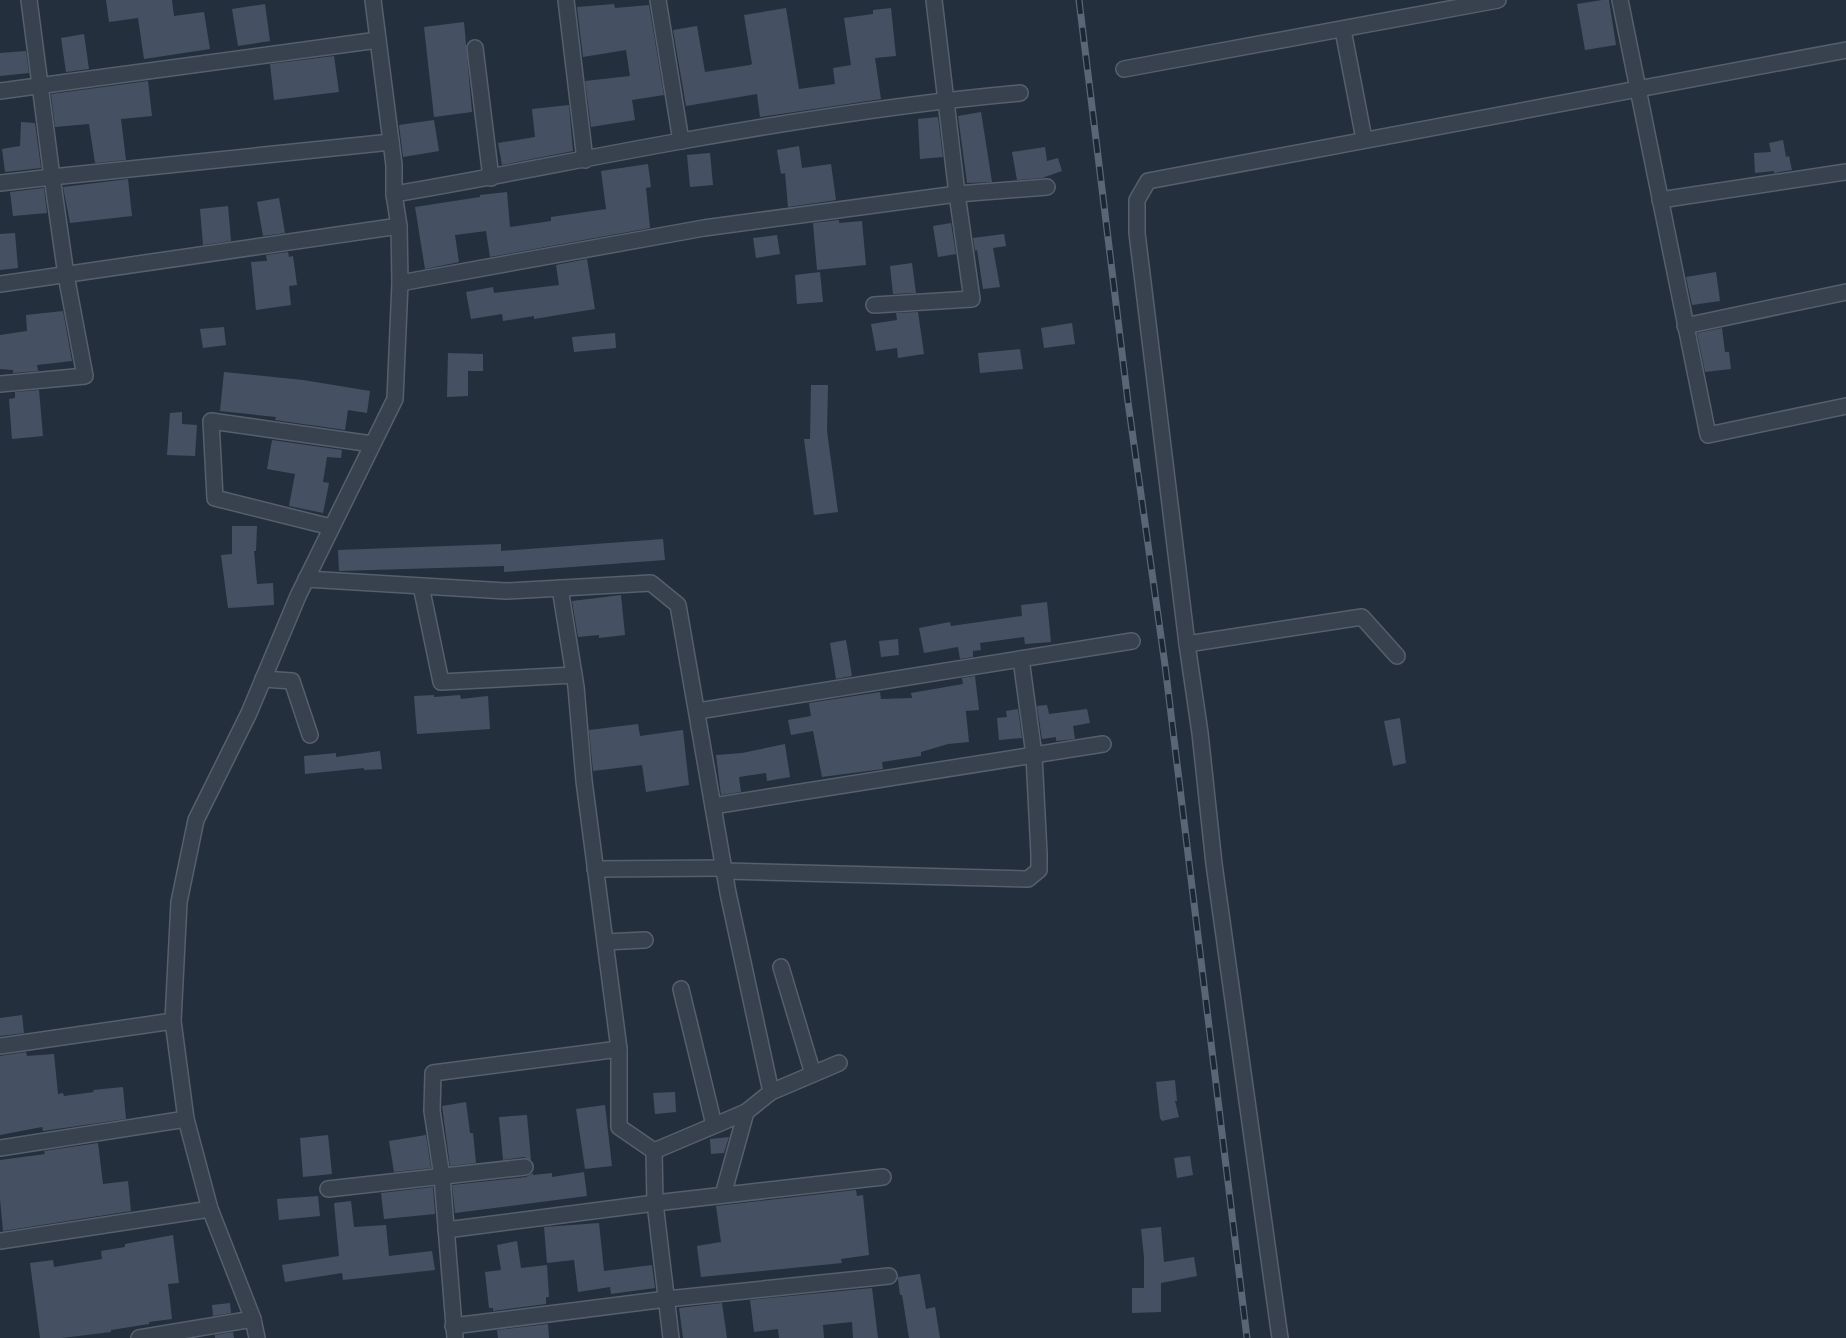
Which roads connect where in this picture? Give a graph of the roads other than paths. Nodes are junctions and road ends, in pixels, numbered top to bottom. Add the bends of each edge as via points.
1 (29, 0) edge
2 (373, 0) edge
3 (566, 0) edge
4 (934, 0) edge
5 (1498, 0) edge
6 (1620, 0) edge
7 (661, 1) edge
8 (1343, 30) junction
9 (378, 40) junction
10 (475, 48) dead end
11 (1846, 50) edge
12 (1124, 69) dead end
13 (41, 85) junction
14 (1637, 88) junction
15 (0, 91) edge
16 (1020, 93) dead end
17 (945, 100) junction
18 (1364, 139) junction
19 (681, 141) junction
20 (391, 142) junction
21 (585, 160) junction
22 (1846, 172) edge
23 (52, 177) junction
24 (492, 178) junction
25 (0, 183) edge
26 (1047, 187) dead end
27 (394, 194) junction
28 (957, 194) junction
29 (1660, 200) junction
30 (399, 226) junction
31 (66, 275) junction
32 (400, 283) junction
33 (0, 284) edge
34 (1846, 292) edge
35 (874, 305) dead end
36 (1686, 326) junction
37 (0, 384) edge
38 (1846, 406) edge
39 (372, 444) junction
40 (331, 527) junction
41 (306, 579) junction
42 (421, 586) junction
43 (560, 588) junction
44 (1132, 641) dead end
45 (1187, 644) junction
46 (1397, 656) dead end
47 (1021, 658) junction
48 (574, 675) junction
49 (263, 679) junction
50 (698, 711) junction
51 (310, 735) dead end
52 (1103, 744) dead end
53 (1035, 755) junction
54 (713, 806) junction
55 (595, 869) junction
56 (724, 870) junction
57 (645, 940) dead end
58 (605, 942) junction
59 (782, 967) dead end
60 (681, 989) dead end
61 (173, 1021) junction
62 (0, 1046) edge
63 (619, 1049) junction
64 (839, 1062) dead end
65 (813, 1074) junction
66 (771, 1092) junction
67 (746, 1112) junction
68 (186, 1119) junction
69 (714, 1125) junction
70 (0, 1148) edge
71 (654, 1151) junction
72 (525, 1167) dead end
73 (442, 1177) junction
74 (883, 1177) dead end
75 (328, 1189) dead end
76 (723, 1195) junction
77 (655, 1203) junction
78 (210, 1209) junction
79 (446, 1230) junction
80 (0, 1241) edge
81 (889, 1276) dead end
82 (668, 1299) junction
83 (253, 1319) junction
84 (454, 1332) edge
85 (139, 1338) edge
86 (257, 1338) edge
87 (671, 1338) edge
88 (1280, 1338) edge

1 - 13 street
2 - 9 street
3 - 21 street
4 - 17 street
5 - 8 street
6 - 14 street
7 - 19 street
8 - 12 street
8 - 18 street
9 - 13 street
9 - 20 street
10 - 24 street
11 - 14 street
13 - 15 street
13 - 23 street
14 - 18 street
14 - 29 street
16 - 17 street
17 - 19 street
17 - 28 street
18 - 45 street via 1148,181 1137,200 1137,233
19 - 21 street
20 - 23 street
20 - 27 street
21 - 24 street
22 - 29 street
23 - 25 street
23 - 31 street
24 - 27 street
26 - 28 street
27 - 30 street
28 - 32 street via 704,228
28 - 35 street via 972,299
29 - 36 street
30 - 31 street
30 - 32 street
31 - 33 street
31 - 37 street via 85,376
32 - 39 street via 395,399
34 - 36 street
36 - 38 street via 1708,435
39 - 40 street
39 - 40 street via 211,421 215,498
40 - 41 street
41 - 42 street
41 - 49 street
42 - 43 street via 506,591
42 - 48 street via 441,682
43 - 48 street
43 - 50 street via 651,583 678,605
44 - 47 street
45 - 46 street via 1362,617
45 - 88 street
47 - 50 street
47 - 53 street
48 - 55 street
49 - 51 street via 292,681
49 - 61 street via 196,820 178,902
50 - 54 street
52 - 53 street
53 - 54 street
53 - 56 street via 1039,870 1028,879
54 - 56 street
55 - 56 street
55 - 58 street
56 - 66 street
57 - 58 street
58 - 63 street
59 - 65 street
60 - 69 street
61 - 62 street
61 - 68 street
63 - 71 street via 619,1127
63 - 73 street via 433,1073 432,1111
64 - 65 street
65 - 66 street
66 - 67 street
67 - 69 street
67 - 76 street
68 - 70 street
68 - 78 street
69 - 71 street
71 - 77 street
72 - 73 street
73 - 75 street
73 - 79 street
74 - 76 street
76 - 77 street
77 - 79 street
77 - 82 street
78 - 80 street
78 - 83 street
79 - 84 street
81 - 82 street
82 - 84 street
82 - 87 street
83 - 85 street
83 - 86 street

